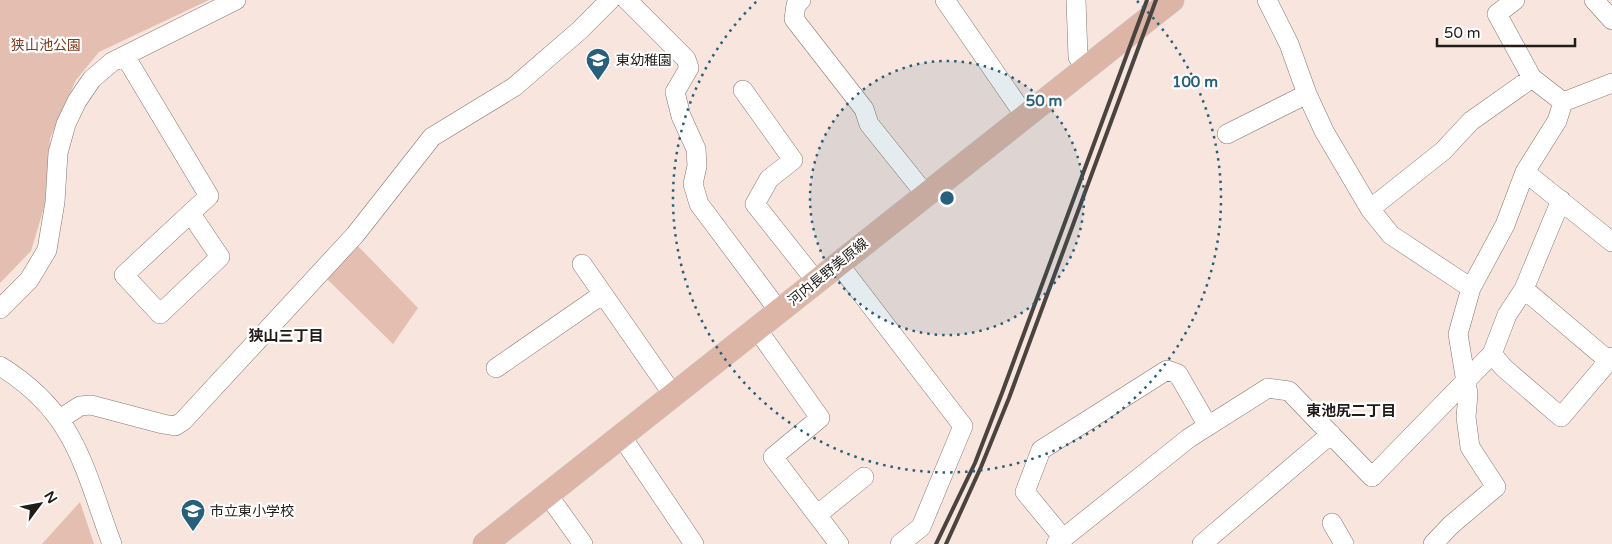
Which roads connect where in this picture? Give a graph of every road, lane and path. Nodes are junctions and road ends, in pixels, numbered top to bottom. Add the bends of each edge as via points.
1 (236, 0) edge
2 (610, 0) edge
3 (627, 0) edge
4 (801, 0) edge
5 (945, 0) edge
6 (1076, 0) edge
7 (1172, 0) edge
8 (1267, 0) edge
9 (1515, 0) edge
10 (1594, 0) edge
11 (1612, 20) edge
12 (125, 56) junction
13 (1086, 68) junction
14 (1532, 78) junction
15 (1612, 83) edge
16 (743, 90) dead end
17 (1307, 94) junction
18 (1564, 102) junction
19 (1025, 116) junction
20 (1226, 134) dead end
21 (1525, 172) junction
22 (926, 194) junction
23 (1561, 200) junction
24 (1370, 209) junction
25 (191, 214) junction
26 (1612, 242) edge
27 (838, 263) junction
28 (582, 264) dead end
29 (816, 281) junction
30 (1471, 288) junction
31 (1524, 288) junction
32 (602, 294) junction
33 (0, 309) edge
34 (779, 311) junction
35 (756, 329) junction
36 (1492, 354) junction
37 (1610, 359) edge
38 (0, 366) edge
39 (496, 368) dead end
40 (1466, 381) junction
41 (674, 396) junction
42 (60, 419) junction
43 (1208, 426) junction
44 (1331, 434) junction
45 (622, 438) junction
46 (864, 477) dead end
47 (548, 495) junction
48 (817, 515) junction
49 (1332, 523) dead end
50 (1059, 541) edge
51 (112, 544) edge
52 (485, 544) edge
53 (583, 544) edge
54 (694, 544) edge
55 (839, 544) edge
56 (900, 544) edge
57 (1202, 544) edge
58 (1344, 544) edge
59 (1433, 544) edge

1 - 12 street
2 - 42 street via 514,87 432,137 356,235 183,421 175,426 163,424 91,405 80,406
3 - 34 street via 686,59 689,68 676,92 696,149 698,166 693,184 700,204
4 - 22 street via 796,5 794,20 864,109 869,124
5 - 19 street
6 - 13 street via 1078,57
7 - 13 main road, 河内長野美原線
8 - 17 street via 1289,44
9 - 14 street via 1496,14
10 - 11 street
12 - 25 street via 209,196
12 - 33 street via 112,62 92,79 70,117 58,153 55,202 47,250 29,280
13 - 19 main road, 河内長野美原線
14 - 18 street
14 - 24 street via 1471,121 1443,151
15 - 18 street
16 - 29 street via 793,160 769,179 755,204
17 - 20 street
17 - 24 street via 1324,132
18 - 21 street via 1557,121
19 - 22 main road, 河内長野美原線
21 - 23 street
21 - 30 street via 1505,225
22 - 27 main road, 河内長野美原線
23 - 26 street
23 - 31 street
24 - 30 street via 1391,235
25 - 25 street via 220,257 160,314 124,275
27 - 29 main road, 河内長野美原線
27 - 56 street via 963,426 921,527
28 - 32 street
29 - 34 main road, 河内長野美原線
30 - 40 street via 1458,334
31 - 36 street via 1507,315
31 - 37 street
32 - 39 street
32 - 41 street
34 - 35 main road, 河内長野美原線
35 - 41 main road, 河内長野美原線
35 - 48 street via 820,418 773,457
36 - 37 street via 1562,417
36 - 40 street
38 - 42 street via 32,388
40 - 44 street via 1372,477
40 - 59 street via 1470,447 1496,487
41 - 45 main road, 河内長野美原線
42 - 51 street via 78,452
43 - 44 street via 1268,388 1289,391
43 - 50 street
43 - 50 street via 1178,374 1167,370 1041,450 1025,492
44 - 57 street
45 - 47 main road, 河内長野美原線
45 - 54 street
46 - 48 street
47 - 52 main road, 河内長野美原線
47 - 53 street
48 - 55 street
49 - 58 street

